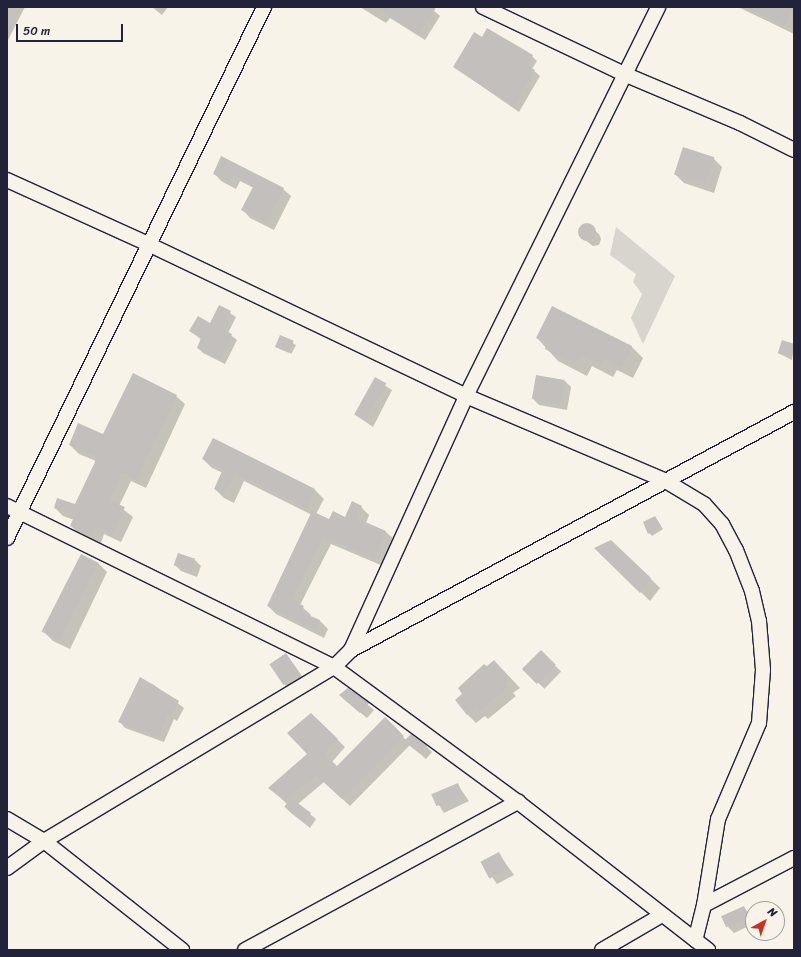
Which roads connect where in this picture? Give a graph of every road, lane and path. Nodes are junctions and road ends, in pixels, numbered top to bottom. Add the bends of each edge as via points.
1 (264, 7) edge
2 (483, 7) edge
3 (658, 7) edge
4 (624, 74) junction
5 (794, 150) edge
6 (7, 180) edge
7 (148, 244) junction
8 (466, 396) junction
9 (794, 412) edge
10 (664, 480) junction
11 (13, 509) edge
12 (7, 538) edge
13 (351, 650) junction
14 (334, 667) junction
15 (518, 802) junction
16 (7, 819) edge
17 (44, 841) junction
18 (794, 858) edge
19 (7, 868) edge
20 (704, 905) junction
21 (662, 915) junction
22 (695, 940) junction
23 (182, 950) edge
24 (244, 950) edge
25 (602, 950) edge
26 (708, 950) edge

1 - 7 street
2 - 4 street
3 - 4 street
4 - 5 street via 740,123
4 - 8 street
6 - 7 street
7 - 8 street
7 - 11 street
8 - 10 street
8 - 13 street
9 - 10 street
10 - 13 street
10 - 20 street via 704,504 722,524 736,550 752,591 759,621 763,670 759,723 718,819
11 - 12 street
11 - 14 street
13 - 14 street
14 - 15 street
14 - 17 street
15 - 21 street
15 - 24 street
16 - 17 street
17 - 19 street
17 - 23 street
18 - 20 street
20 - 22 street
21 - 22 street
21 - 25 street
22 - 26 street

